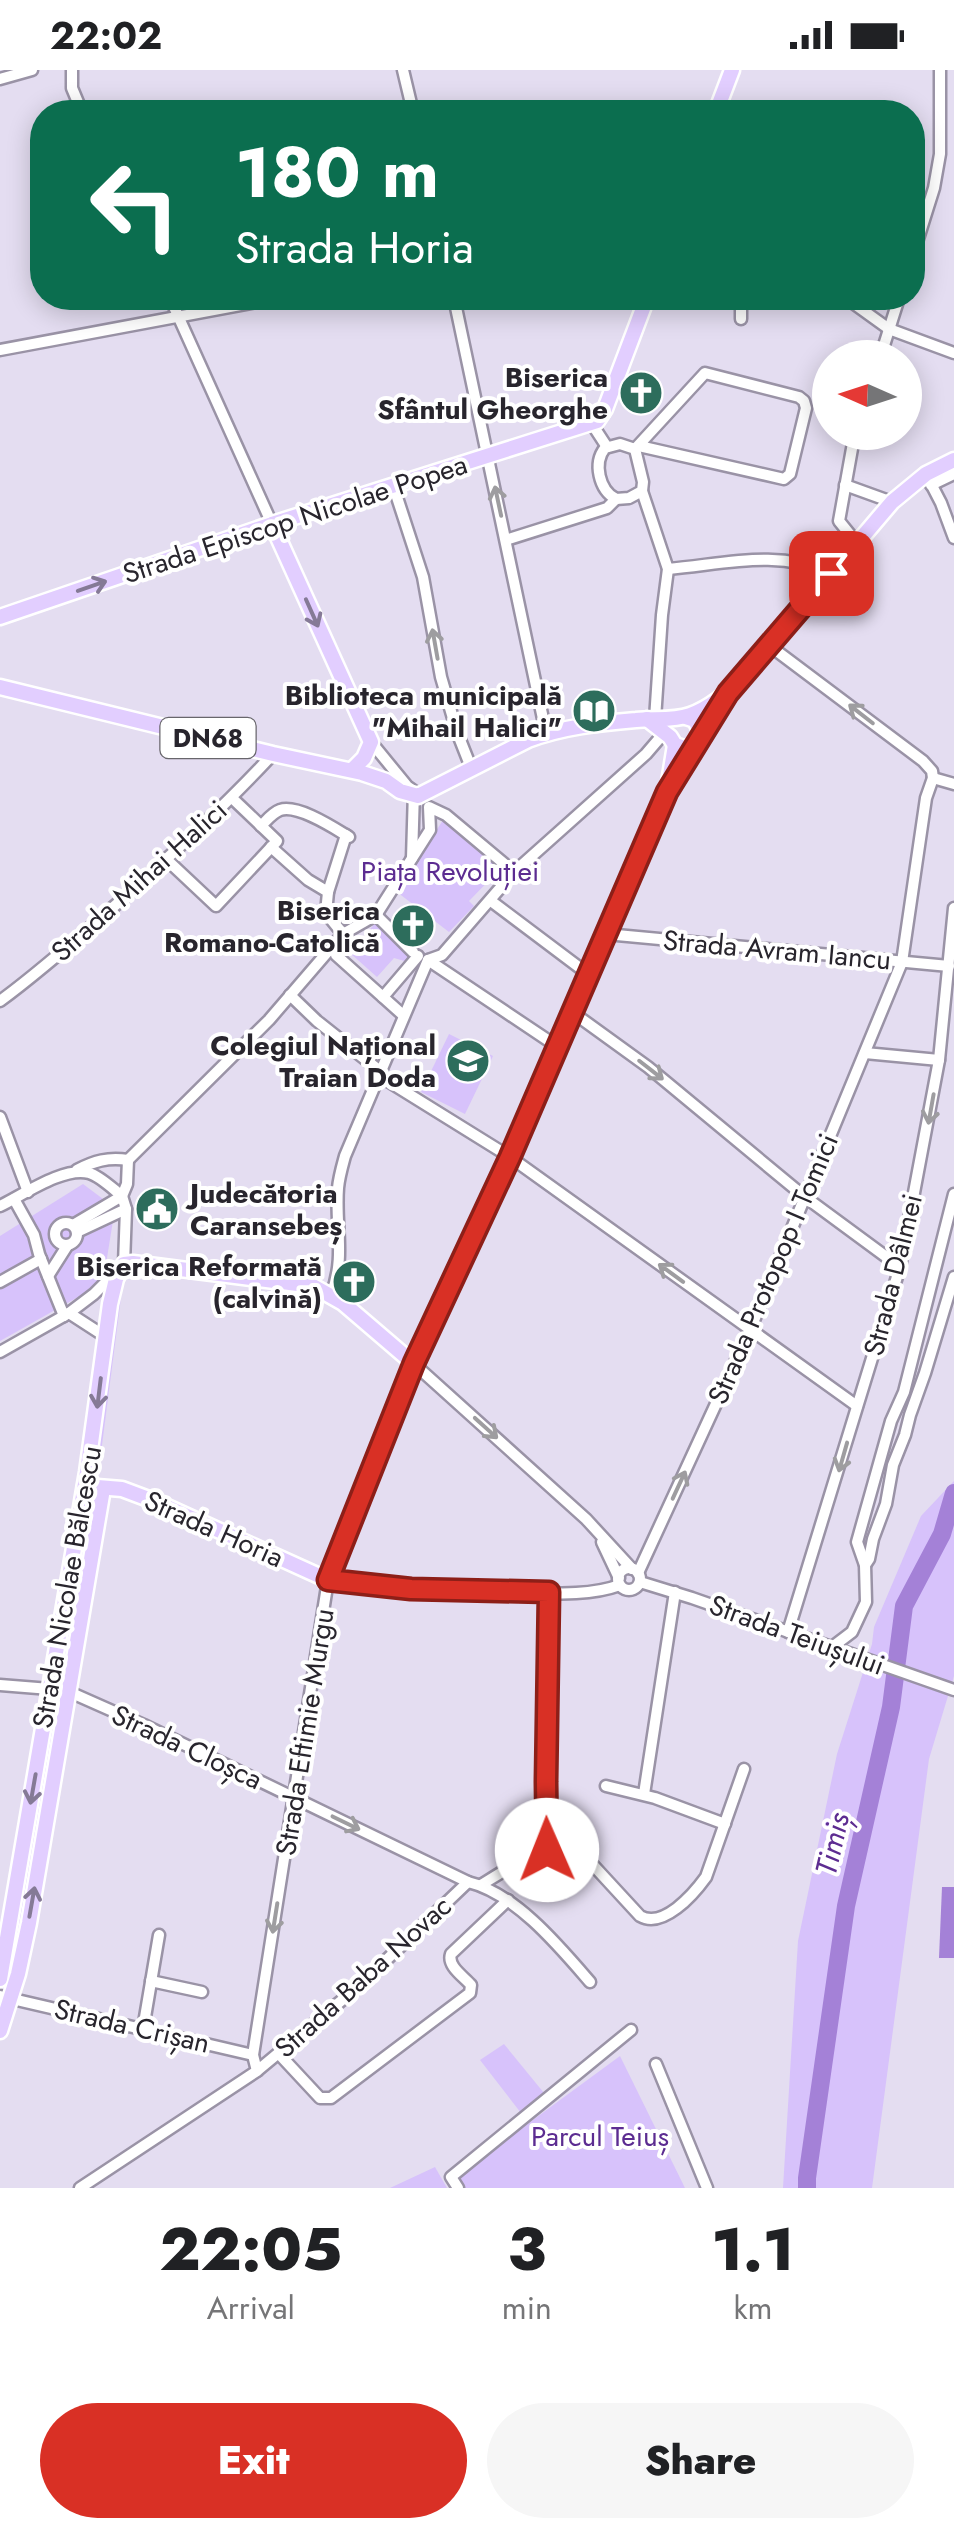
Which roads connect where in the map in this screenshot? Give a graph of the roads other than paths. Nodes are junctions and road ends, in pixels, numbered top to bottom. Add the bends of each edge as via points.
1 (32, 70) edge
2 (72, 70) edge
3 (403, 70) edge
4 (732, 70) edge
5 (940, 70) edge
6 (0, 79) edge
7 (77, 100) edge
8 (410, 100) edge
9 (721, 100) edge
10 (925, 217) edge
11 (176, 310) edge
12 (207, 310) edge
13 (457, 310) edge
14 (642, 310) edge
15 (741, 310) edge
16 (863, 310) edge
17 (896, 310) edge
18 (178, 315) junction
19 (741, 318) dead end
20 (889, 329) junction
21 (886, 340) edge
22 (0, 350) edge
23 (954, 353) edge
24 (592, 424) junction
25 (607, 447) junction
26 (637, 447) junction
27 (852, 450) edge
28 (488, 455) junction
29 (954, 460) edge
30 (938, 476) edge
31 (394, 485) junction
32 (845, 485) junction
33 (642, 491) junction
34 (616, 500) junction
35 (892, 502) junction
36 (272, 524) junction
37 (954, 538) edge
38 (506, 540) junction
39 (856, 542) junction
40 (668, 569) junction
41 (831, 573) junction
42 (0, 617) edge
43 (770, 646) junction
44 (0, 687) edge
45 (728, 693) junction
46 (681, 718) junction
47 (650, 719) junction
48 (546, 733) junction
49 (670, 738) junction
50 (698, 740) junction
51 (371, 742) junction
52 (272, 754) junction
53 (352, 770) junction
54 (472, 770) junction
55 (933, 778) junction
56 (954, 784) edge
57 (667, 792) junction
58 (414, 796) junction
59 (232, 798) junction
60 (261, 826) junction
61 (274, 844) junction
62 (412, 858) junction
63 (166, 859) junction
64 (514, 872) junction
65 (328, 892) junction
66 (491, 901) junction
67 (954, 908) edge
68 (376, 916) junction
69 (344, 934) junction
70 (606, 934) junction
71 (336, 955) dead end
72 (420, 956) junction
73 (902, 962) junction
74 (949, 966) junction
75 (588, 974) junction
76 (290, 995) junction
77 (383, 996) junction
78 (0, 1001) edge
79 (572, 1012) junction
80 (403, 1014) junction
81 (558, 1048) junction
82 (865, 1053) junction
83 (939, 1060) junction
84 (379, 1073) junction
85 (0, 1117) edge
86 (510, 1157) junction
87 (128, 1160) junction
88 (72, 1173) junction
89 (28, 1192) junction
90 (954, 1194) edge
91 (122, 1196) junction
92 (805, 1197) junction
93 (14, 1199) junction
94 (0, 1206) edge
95 (126, 1210) junction
96 (75, 1229) junction
97 (54, 1234) junction
98 (34, 1235) junction
99 (67, 1246) junction
100 (40, 1259) junction
101 (124, 1264) junction
102 (900, 1267) junction
103 (48, 1276) junction
104 (954, 1276) edge
105 (0, 1282) edge
106 (331, 1294) junction
107 (66, 1314) junction
108 (750, 1330) junction
109 (106, 1337) junction
110 (0, 1352) edge
111 (414, 1363) junction
112 (857, 1406) junction
113 (85, 1486) junction
114 (104, 1489) junction
115 (598, 1532) junction
116 (864, 1565) junction
117 (637, 1575) junction
118 (328, 1580) junction
119 (619, 1582) junction
120 (549, 1592) junction
121 (675, 1592) junction
122 (788, 1632) junction
123 (832, 1648) junction
124 (0, 1684) edge
125 (50, 1689) junction
126 (951, 1689) edge
127 (68, 1692) junction
128 (744, 1770) dead end
129 (606, 1786) dead end
130 (644, 1794) junction
131 (295, 1798) junction
132 (726, 1824) junction
133 (547, 1850) junction
134 (468, 1882) junction
135 (481, 1885) junction
136 (508, 1900) junction
137 (159, 1935) dead end
138 (0, 1979) edge
139 (151, 1980) junction
140 (590, 1982) dead end
141 (202, 1992) dead end
142 (6, 1997) edge
143 (143, 2029) junction
144 (631, 2030) dead end
145 (0, 2032) edge
146 (279, 2054) junction
147 (253, 2055) junction
148 (656, 2064) dead end
149 (257, 2071) junction
150 (80, 2188) edge
151 (458, 2188) edge
152 (707, 2188) edge

1 - 6 street
2 - 7 street
3 - 8 street
4 - 9 main road
5 - 10 street via 940,154
11 - 18 street
12 - 18 street
13 - 28 street
14 - 24 main road via 605,409
15 - 19 street
16 - 20 street
17 - 20 street
18 - 22 street
18 - 36 street
20 - 21 street
20 - 23 street
24 - 25 street
24 - 28 main road, Strada Episcop Nicolae Popea
25 - 26 street
25 - 34 street via 598,468
26 - 26 street via 705,374 800,397 806,408 784,479
26 - 33 street
27 - 32 street
28 - 31 main road, Strada Episcop Nicolae Popea
38 -> 28 street
29 - 30 main road
30 - 35 main road
30 - 37 street
31 - 36 main road, Strada Episcop Nicolae Popea
54 -> 31 street via 441,677 423,578
32 - 35 street
32 - 39 street via 839,520
33 - 34 street
33 - 40 street
34 - 38 street
35 - 39 main road
42 -> 36 main road, Strada Episcop Nicolae Popea
36 -> 51 main road
38 - 48 street
39 - 41 main road
40 - 41 street via 780,559
40 - 47 street
41 - 43 main road
43 - 45 main road
55 -> 43 street via 922,762
44 - 52 main road, DN68
45 - 46 main road
45 - 50 main road
46 - 47 main road
46 - 49 main road via 670,727
46 - 50 main road via 698,724
47 - 48 main road
47 - 49 main road
48 - 54 main road
49 - 50 main road via 684,748
49 - 57 main road
49 - 64 street
50 - 57 main road
51 - 53 main road
51 - 58 street
52 - 53 main road, DN68
52 - 59 street, Strada Mihai Halici
53 - 58 main road, DN68
54 - 58 main road
55 - 56 street
55 - 73 street, Strada Protopop I Tomici
57 - 70 main road, Strada Eftimie Murgu
58 - 62 street
59 - 60 street
59 - 63 street, Strada Mihai Halici
60 - 61 street
60 - 65 street via 287,808 348,836
61 - 63 street via 216,906
61 - 65 street
62 - 64 street via 430,830 430,807
62 - 68 street
63 - 78 street, Strada Mihai Halici
64 - 66 street
65 - 69 street via 326,913
66 - 72 street via 442,955
66 - 75 street
67 - 74 street, Strada Dâlmei
68 - 69 street
68 - 72 street
69 - 76 street
70 - 73 street, Strada Avram Iancu
70 - 75 main road, Strada Eftimie Murgu
71 - 77 street
72 - 77 street
72 - 80 street
72 - 81 street
73 - 74 street, Strada Avram Iancu
73 - 82 street, Strada Protopop I Tomici
74 - 83 street, Strada Dâlmei
75 - 79 main road, Strada Eftimie Murgu
76 - 84 street
76 - 87 street
77 - 80 street
79 - 81 main road, Strada Eftimie Murgu
79 -> 92 street
80 - 84 street
81 - 86 main road, Strada Eftimie Murgu
82 - 83 street
82 - 92 street, Strada Protopop I Tomici
83 -> 102 street, Strada Dâlmei
84 - 86 street
84 - 106 street via 340,1176 341,1253
85 - 89 street
108 -> 86 street
86 - 111 main road, Strada Eftimie Murgu
87 - 88 street via 92,1162
87 - 91 street
88 - 89 street
88 - 91 street via 92,1173
89 - 93 street
90 - 116 street via 857,1542
91 - 95 street, Strada Nicolae Bălcescu
91 - 96 street
92 - 102 street
92 - 108 street, Strada Protopop I Tomici
93 - 94 street
93 - 98 street
95 - 96 street
95 - 101 street, Strada Nicolae Bălcescu
96 - 97 street via 66,1222
96 - 99 street via 76,1239
97 - 98 street
97 - 99 street
98 - 100 street
99 - 103 street
100 - 103 street
100 - 105 street
101 - 106 main road via 306,1284
101 - 107 street
101 - 109 main road, Strada Nicolae Bălcescu via 112,1291
102 - 112 street, Strada Dâlmei
103 - 107 street
104 - 116 street
106 - 111 main road
107 - 109 street
107 - 110 street
108 - 112 street
117 -> 108 street, Strada Protopop I Tomici
109 -> 113 main road, Strada Nicolae Bălcescu
111 -> 115 street
111 - 118 main road, Strada Eftimie Murgu
112 -> 122 street, Strada Dâlmei
113 - 114 main road, Strada Horia
113 - 125 main road, Strada Nicolae Bălcescu
114 - 118 main road, Strada Horia via 154,1501
114 - 127 main road, Strada Nicolae Bălcescu
115 - 117 street
115 - 119 street
116 - 123 street via 866,1602 852,1632
117 - 119 street via 623,1570
117 - 119 street, Strada Horia via 633,1590
117 - 121 street, Strada Teiușului
118 - 120 street, Strada Horia
118 - 131 street, Strada Eftimie Murgu
119 - 120 street, Strada Horia via 594,1592
120 - 133 street
121 - 122 street, Strada Teiușului
121 - 130 street
122 - 123 street, Strada Teiușului
123 - 126 street, Strada Teiușului
124 - 125 street, Strada Cloșca
125 - 127 street, Strada Cloșca
125 -> 138 main road, Strada Nicolae Bălcescu
127 - 131 street, Strada Cloșca
142 -> 127 main road, Strada Nicolae Bălcescu via 29,1922
128 - 132 street
129 - 130 street
130 - 132 street
131 -> 134 street, Strada Cloșca
131 -> 147 street, Strada Eftimie Murgu
132 - 133 street via 706,1878 656,1920 640,1916 577,1849
133 - 135 street
134 - 135 street, Strada Cloșca
134 - 146 street, Strada Baba Novac
135 - 136 street, Strada Cloșca
136 - 140 street
136 - 146 street via 451,1954 470,1993 331,2098 320,2098
137 - 139 street
139 - 141 street
139 - 143 street
142 - 143 street, Strada Crișan
142 - 145 main road, Strada Nicolae Bălcescu
143 - 147 street, Strada Crișan
144 - 151 street via 450,2177
146 - 149 street, Strada Baba Novac
147 - 149 street, Strada Baba Novac
148 - 152 street
149 - 150 street, Strada Baba Novac

